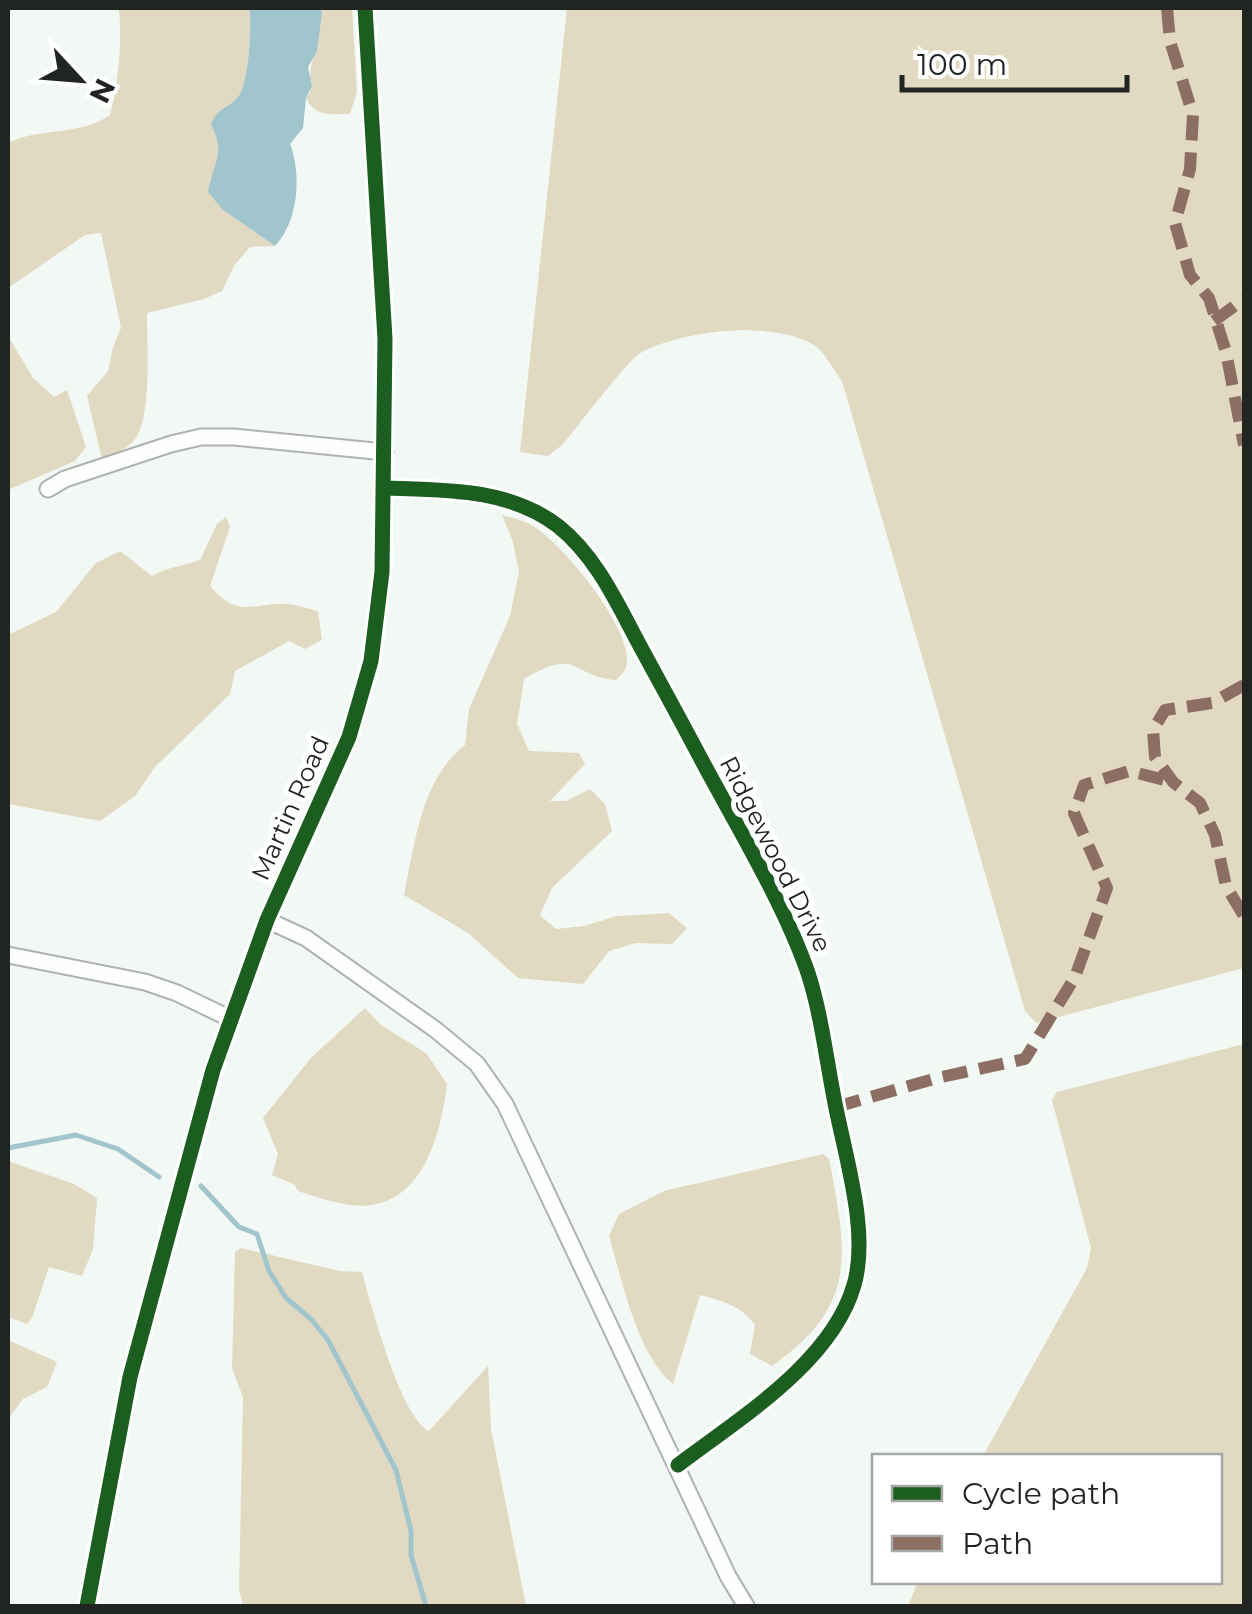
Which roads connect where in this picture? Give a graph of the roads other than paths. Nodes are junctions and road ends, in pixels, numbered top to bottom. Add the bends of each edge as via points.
1 (365, 8) edge
2 (385, 452) junction
3 (384, 488) junction
4 (48, 489) dead end
5 (267, 920) junction
6 (8, 955) edge
7 (231, 1019) junction
8 (678, 1466) junction
9 (86, 1606) edge
10 (746, 1606) edge

1 - 2 street, Martin Road
2 - 3 street, Martin Road
2 - 4 street via 190,439
3 - 5 street, Martin Road via 382,572 364,690
3 - 8 street, Ridgewood Drive via 511,501 540,514 584,554 677,714 807,970 858,1228 857,1275 837,1326 810,1357
5 - 7 street, Martin Road
5 - 8 street via 306,938 477,1064 505,1104
6 - 7 street via 142,981
7 - 9 street, Martin Road via 130,1377
8 - 10 street

